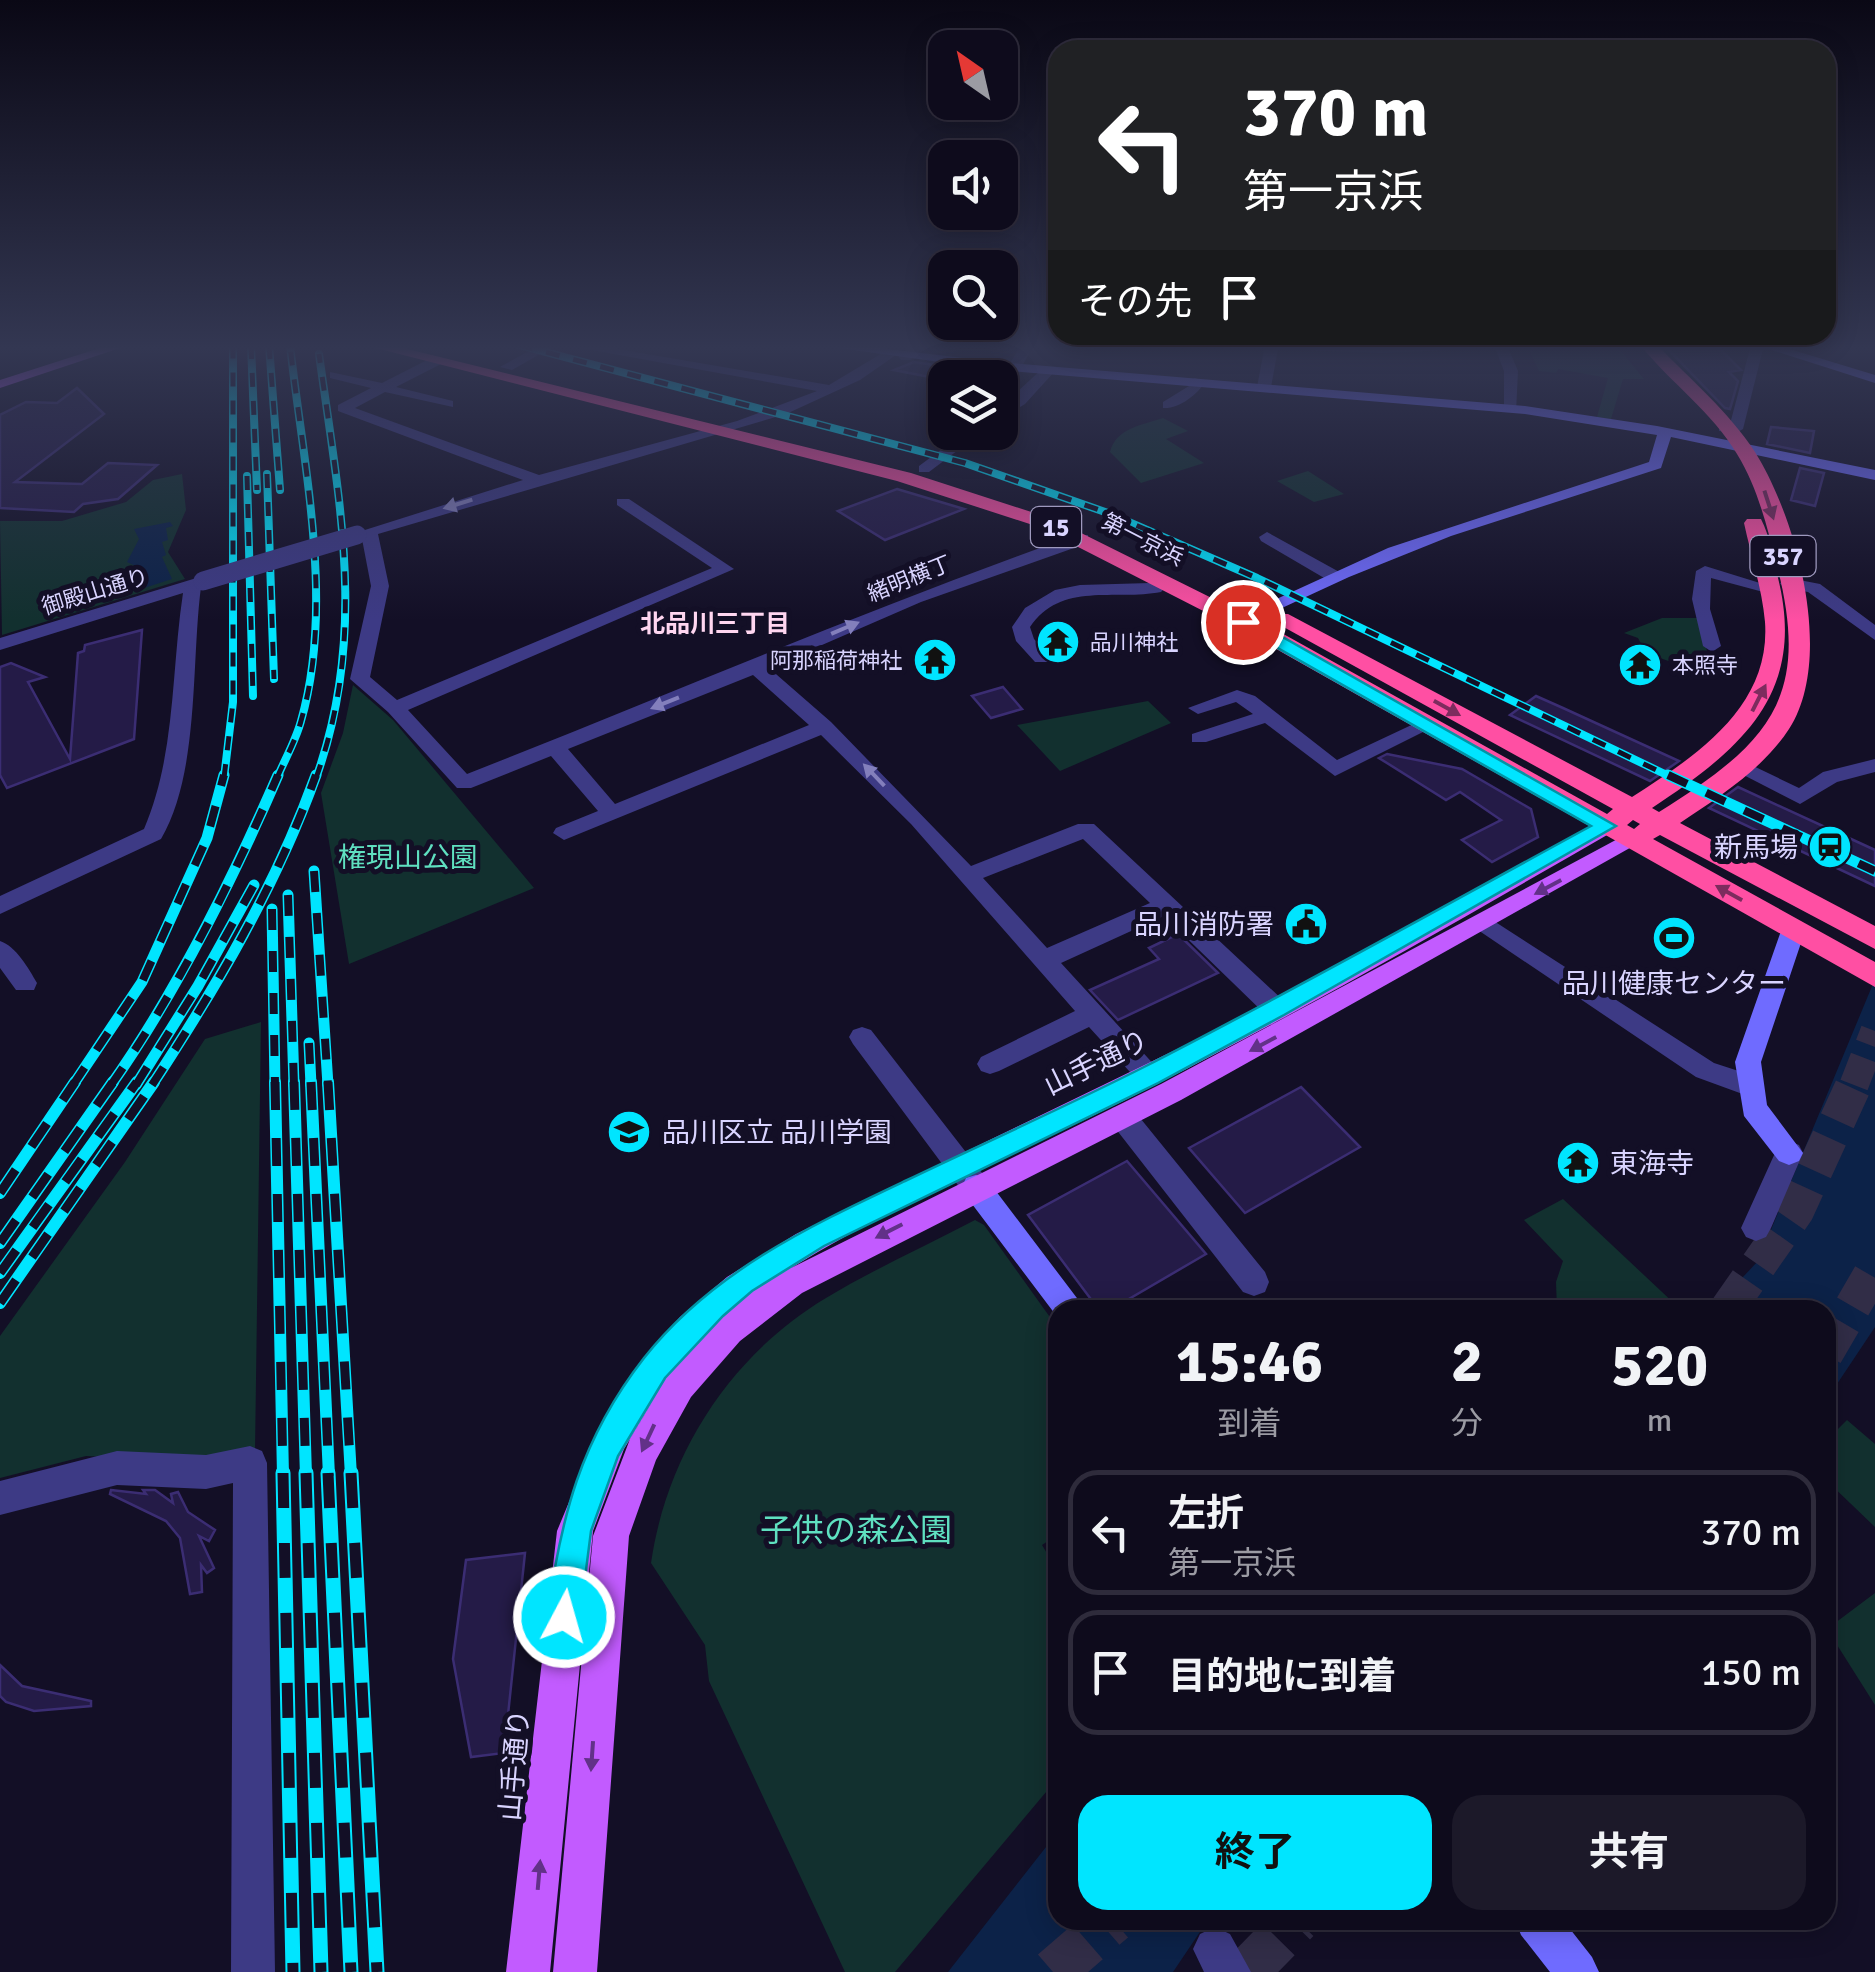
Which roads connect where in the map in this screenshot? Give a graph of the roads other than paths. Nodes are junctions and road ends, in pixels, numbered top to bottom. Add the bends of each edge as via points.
1 (422, 437) edge
2 (694, 437) edge
3 (747, 437) edge
4 (797, 437) edge
5 (1664, 437) edge
6 (1721, 437) edge
7 (1723, 437) edge
8 (1742, 448) junction
9 (950, 450) edge
10 (924, 468) junction
11 (1875, 475) edge
12 (538, 480) junction
13 (622, 502) dead end
14 (363, 534) junction
15 (1268, 537) dead end
16 (1082, 538) junction
17 (1336, 578) junction
18 (1163, 580) junction
19 (198, 582) junction
20 (1778, 586) junction
21 (1253, 616) junction
22 (1875, 634) edge
23 (0, 644) edge
24 (1712, 646) dead end
25 (1042, 658) dead end
26 (756, 667) junction
27 (395, 708) junction
28 (1198, 708) dead end
29 (1268, 716) junction
30 (1427, 725) junction
31 (824, 726) junction
32 (1198, 738) dead end
33 (554, 747) junction
34 (1875, 765) edge
35 (1738, 767) junction
36 (1632, 809) junction
37 (612, 814) junction
38 (1659, 824) junction
39 (1606, 826) junction
40 (564, 833) dead end
41 (1633, 840) junction
42 (967, 876) junction
43 (0, 906) edge
44 (1168, 906) junction
45 (1483, 922) junction
46 (1794, 928) junction
47 (1875, 939) edge
48 (0, 950) edge
49 (1044, 960) junction
50 (1875, 976) edge
51 (25, 983) dead end
52 (1276, 1009) junction
53 (1093, 1014) junction
54 (862, 1037) dead end
55 (990, 1064) dead end
56 (1149, 1076) junction
57 (1748, 1084) junction
58 (1122, 1116) junction
59 (969, 1176) junction
60 (1756, 1228) dead end
61 (1254, 1282) dead end
62 (1062, 1300) edge
63 (0, 1498) edge
64 (1544, 1930) edge
65 (253, 1972) edge
66 (528, 1972) edge
67 (575, 1972) edge
68 (1577, 1972) edge

1 - 12 street
2 - 12 street
3 - 16 highway, 第一京浜 / 15 via 948,489
4 - 10 highway, 第一京浜 / 15
5 - 17 street via 1656,465 1464,524
6 - 20 highway, 山手通り / 357
7 - 8 highway, 山手通り / 357
8 - 11 street
8 -> 20 highway, 山手通り / 357 via 1769,502
9 - 10 street
10 - 21 highway, 第一京浜 / 15 via 1106,533
12 -> 14 street
13 - 27 street via 725,569
14 - 19 street, 御殿山通り, bridge
14 - 27 street via 380,586 360,679
15 - 17 street
16 - 18 highway, 第一京浜 / 15
26 -> 16 street, 緒明横丁 via 916,598
17 - 21 street
18 - 21 highway, 第一京浜 / 15
18 - 25 street via 1155,588 1073,591 1045,599 1028,611 1021,627
19 - 23 street, 御殿山通り
19 - 43 street via 186,634 186,690 153,834
20 - 22 street via 1814,588
20 - 24 street via 1705,571 1699,584
20 - 35 highway, 山手通り / 357 via 1802,639 1789,710
36 -> 20 highway, 山手通り / 357 via 1713,752 1761,699 1776,635
21 - 30 highway, 第一京浜 / 15
21 -> 36 highway, 第一京浜 / 15
26 - 31 street
26 -> 33 street, 緒明横丁
27 - 33 street, 緒明横丁 via 464,783
28 - 29 street via 1237,696
29 - 30 street via 1335,769
29 - 32 street
30 - 39 highway, 第一京浜 / 15
31 - 37 street
42 -> 31 street
33 - 37 street
34 - 35 street via 1830,777 1800,798
35 - 38 highway, 山手通り / 357
36 - 38 highway, 第一京浜 / 15
36 - 39 highway, 山手通り / 357
37 - 40 street
38 - 41 highway, 山手通り / 357
38 - 47 highway, 第一京浜 / 15
39 - 41 highway, 第一京浜 / 15
39 - 52 main road, 山手通り
41 -> 45 main road, 山手通り
46 -> 41 highway, 第一京浜 / 15
42 - 44 street via 1086,829
42 - 49 street
44 - 49 street
44 - 52 street
45 - 57 street via 1706,1070
45 -> 58 main road, 山手通り
46 - 50 highway, 第一京浜 / 15
46 - 57 street via 1754,1037
48 - 51 street
49 - 53 street
52 - 56 main road, 山手通り
53 - 55 street
53 - 56 street
54 - 59 street
56 - 59 main road, 山手通り
57 - 60 street via 1754,1108 1788,1153
58 - 59 main road, 山手通り
58 - 61 street
59 - 62 street
66 -> 59 main road, 山手通り via 575,1531 607,1445 654,1368 742,1282 814,1238
59 -> 67 main road, 山手通り via 760,1305 702,1358 657,1420 612,1536
63 - 65 street via 118,1468 206,1472 250,1463
64 - 68 street

